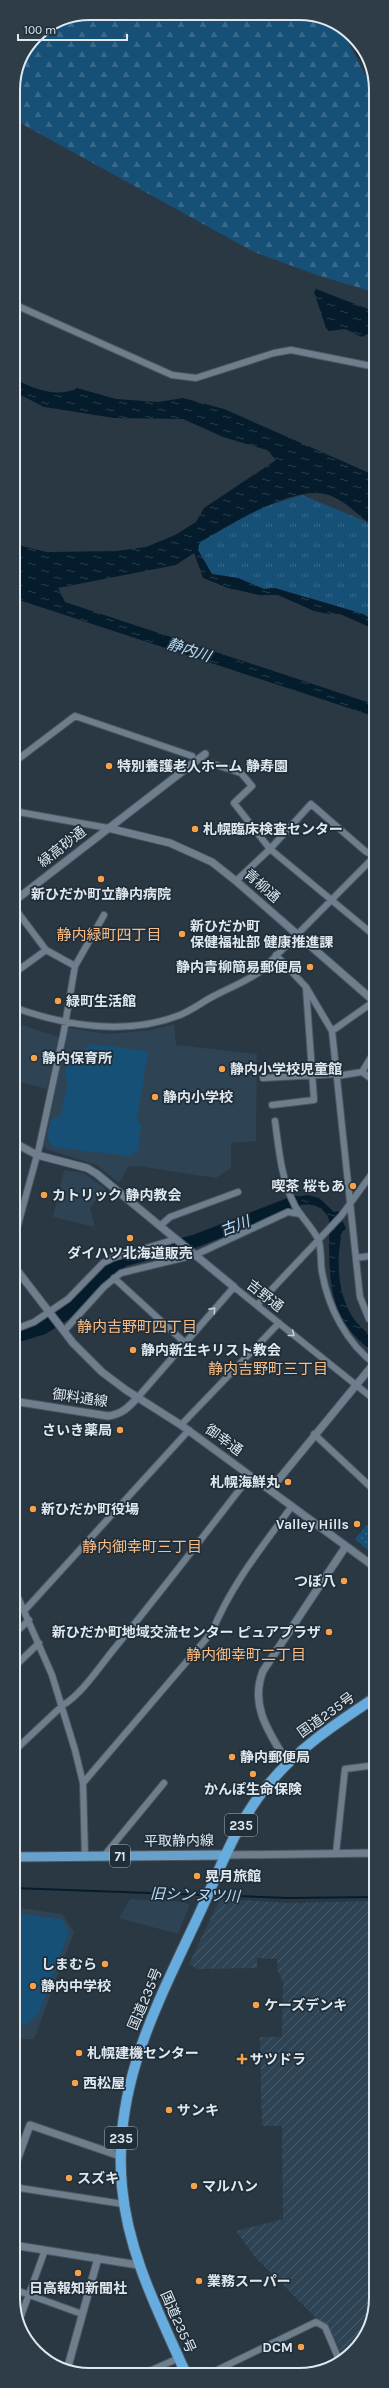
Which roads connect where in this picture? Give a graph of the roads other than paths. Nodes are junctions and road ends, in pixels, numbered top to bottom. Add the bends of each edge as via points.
1 (20, 307) edge
2 (369, 367) edge
3 (192, 756) dead end
4 (20, 758) edge
5 (206, 758) joint
6 (20, 812) edge
7 (108, 828) junction
8 (270, 849) junction
9 (369, 853) edge
10 (369, 862) edge
11 (236, 881) junction
12 (20, 897) edge
13 (332, 901) junction
14 (20, 915) edge
15 (104, 915) dead end
16 (369, 931) edge
17 (296, 933) junction
18 (46, 950) junction
19 (276, 955) junction
20 (74, 966) junction
21 (20, 969) edge
22 (306, 987) junction
23 (369, 996) edge
24 (369, 1005) edge
25 (20, 1008) edge
26 (66, 1023) junction
27 (332, 1031) junction
28 (369, 1060) edge
29 (362, 1072) junction
30 (312, 1075) junction
31 (337, 1075) junction
32 (369, 1077) edge
33 (263, 1078) dead end
34 (272, 1105) dead end
35 (275, 1121) dead end
36 (20, 1146) edge
37 (37, 1155) junction
38 (369, 1179) edge
39 (238, 1192) dead end
40 (351, 1204) junction
41 (300, 1214) junction
42 (20, 1217) edge
43 (160, 1226) junction
44 (178, 1240) junction
45 (319, 1240) junction
46 (193, 1253) junction
47 (369, 1256) edge
48 (356, 1258) junction
49 (20, 1274) edge
50 (114, 1278) junction
51 (234, 1287) junction
52 (257, 1305) junction
53 (50, 1313) junction
54 (369, 1319) edge
55 (279, 1323) junction
56 (20, 1328) edge
57 (63, 1330) junction
58 (184, 1342) junction
59 (369, 1357) edge
60 (369, 1370) edge
61 (356, 1384) junction
62 (369, 1395) edge
63 (138, 1397) junction
64 (20, 1403) edge
65 (181, 1425) junction
66 (189, 1430) junction
67 (314, 1434) junction
68 (250, 1476) junction
69 (369, 1485) edge
70 (270, 1490) junction
71 (292, 1506) junction
72 (346, 1546) junction
73 (369, 1563) edge
74 (20, 1602) edge
75 (24, 1611) junction
76 (29, 1620) junction
77 (20, 1628) edge
78 (39, 1643) junction
79 (20, 1661) edge
80 (369, 1702) edge
81 (62, 1705) junction
82 (20, 1745) edge
83 (288, 1762) junction
84 (369, 1767) edge
85 (83, 1783) junction
86 (164, 1783) dead end
87 (336, 1853) junction
88 (369, 1853) edge
89 (226, 1855) junction
90 (20, 1857) edge
91 (85, 1857) junction
92 (103, 1857) junction
93 (20, 2152) edge
94 (120, 2156) junction
95 (20, 2188) edge
96 (123, 2204) junction
97 (20, 2246) edge
98 (45, 2250) junction
99 (98, 2258) junction
100 (138, 2265) junction
101 (20, 2292) edge
102 (29, 2295) junction
103 (22, 2314) edge
104 (82, 2314) junction
105 (338, 2357) edge
106 (179, 2358) junction
107 (68, 2365) edge
108 (156, 2368) edge
109 (183, 2368) edge
110 (221, 2368) edge

1 - 2 street via 172,375 196,378 291,350
3 - 4 street via 75,716
5 - 7 street, 緑高砂通
5 - 8 street via 241,773 252,786 234,803
6 - 7 street
7 - 11 street, 青柳通 via 170,843 212,862
7 - 12 street, 緑高砂通
8 - 9 street via 311,804
8 - 11 street
8 - 13 street
10 - 13 street
11 - 17 street, 青柳通
13 - 16 street
13 - 17 street
14 - 18 street
15 - 20 street
17 - 19 street
17 - 23 street, 青柳通
18 - 20 street
18 - 21 street
19 - 22 street
19 - 26 street via 248,979 174,1017 149,1024 128,1026
20 - 26 street
22 - 27 street
22 - 30 street
24 - 27 street
25 - 26 street
26 - 37 street
27 - 31 street
28 - 29 street
29 - 31 street
29 - 32 street
30 - 31 street
30 - 33 street
30 - 34 street via 314,1100
31 - 40 street
35 - 41 street via 278,1153 290,1196
36 - 37 street
37 - 42 street
37 - 43 street via 88,1168
38 - 40 street
39 - 43 street via 170,1217
40 - 45 street
40 - 48 street
41 - 45 street
41 - 46 street via 288,1212
43 - 44 street
44 - 46 street
44 - 53 street via 103,1263 68,1299
45 - 52 street
45 - 59 street via 325,1289 332,1310 347,1333
46 - 50 street via 136,1268
46 - 51 street
47 - 48 street
48 - 54 street via 364,1308
49 - 53 street
50 - 57 street
50 - 58 street
51 - 52 street, 吉野通
58 -> 51 street, 吉野通
52 - 55 street, 吉野通
53 - 56 street
53 - 57 street, 御幸通
55 -> 61 street, 吉野通
55 - 65 street
57 - 63 street, 御幸通 via 102,1372
58 - 63 street, 吉野通
60 - 61 street
61 - 62 street, 吉野通
61 - 67 street
63 - 64 street, 御料通線 via 125,1411 108,1416
63 - 65 street, 御幸通
65 - 66 street, 御幸通
66 - 68 street, 御幸通
66 - 75 street
67 - 69 street
67 - 70 street
68 - 70 street, 御幸通
68 - 81 street via 147,1609 69,1701
70 - 71 street, 御幸通
71 - 72 street, 御幸通
71 - 85 street via 242,1573 212,1632
72 - 73 street, 御幸通
72 - 83 street via 259,1680 258,1704 262,1717
74 - 75 street
75 - 76 street
76 - 77 street
76 - 78 street
78 - 79 street
78 - 81 street
80 - 83 highway, 国道235号 / 235 via 310,1742
81 - 82 street
81 - 85 street
83 - 89 highway, 国道235号 / 235 via 258,1797
84 - 87 street via 345,1769
85 - 91 street
86 - 92 street
87 - 88 street
87 - 89 street
89 - 92 main road, 平取静内線 / 71
89 - 94 highway, 国道235号 / 235 via 153,2014 136,2059 124,2114
90 - 91 main road, 平取静内線 / 71
91 - 92 main road, 平取静内線 / 71
93 - 94 street via 30,2125
94 - 96 highway, 国道235号 / 235
95 - 96 street
96 - 100 highway, 国道235号 / 235
97 - 98 street
98 - 99 street
98 - 102 street
99 - 100 street
99 - 104 street
100 - 106 highway, 国道235号 / 235
101 - 102 street
102 - 103 street
102 - 104 street
104 - 107 street
105 - 110 street via 325,2327 316,2322
106 - 108 street
106 - 109 highway, 国道235号 / 235

